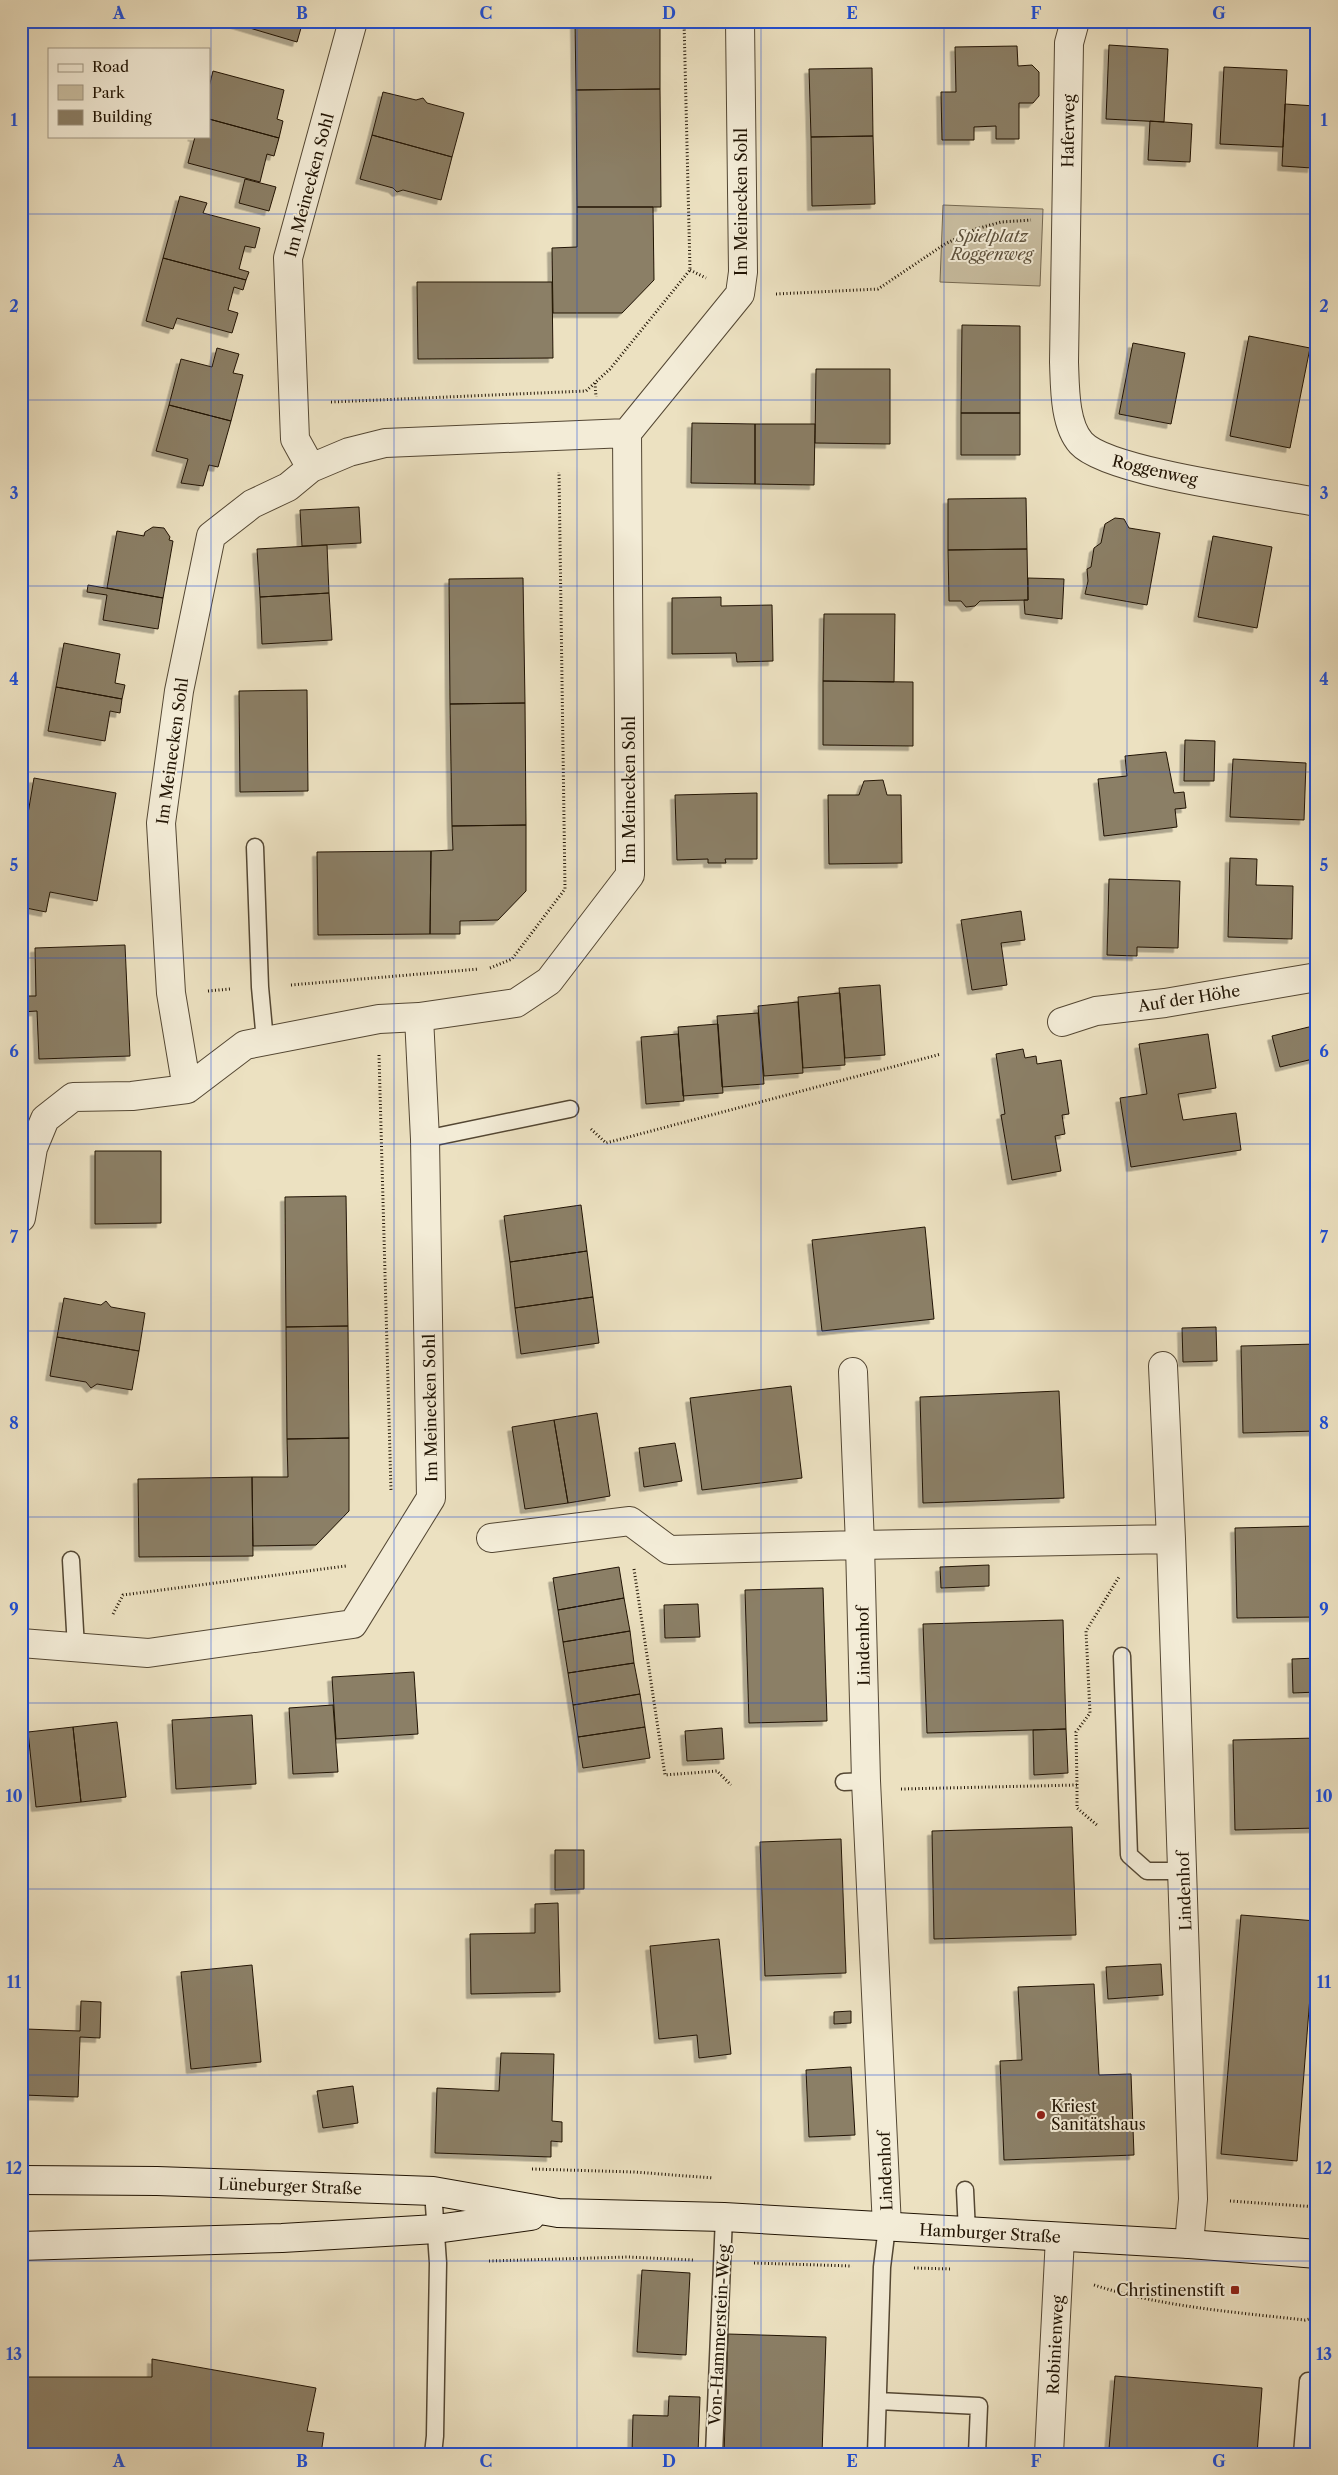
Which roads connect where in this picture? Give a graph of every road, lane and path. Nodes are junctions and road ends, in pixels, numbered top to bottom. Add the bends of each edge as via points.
1 (353, 21) edge
2 (684, 21) edge
3 (740, 21) edge
4 (1075, 21) edge
5 (1067, 242) junction
6 (740, 294) junction
7 (595, 383) junction
8 (292, 405) junction
9 (627, 433) junction
10 (565, 436) junction
11 (311, 468) junction
12 (1317, 502) edge
13 (255, 846) dead end
14 (379, 977) junction
15 (1317, 977) edge
16 (260, 987) junction
17 (171, 993) junction
18 (419, 1017) junction
19 (379, 1019) junction
20 (1062, 1022) dead end
21 (265, 1041) junction
22 (941, 1054) dead end
23 (187, 1089) junction
24 (570, 1109) joint
25 (425, 1139) junction
26 (21, 1218) edge
27 (1164, 1366) dead end
28 (853, 1372) dead end
29 (391, 1501) dead end
30 (626, 1522) junction
31 (491, 1538) dead end
32 (1171, 1539) junction
33 (860, 1545) junction
34 (351, 1558) dead end
35 (71, 1560) dead end
36 (21, 1643) edge
37 (85, 1648) junction
38 (1122, 1656) dead end
39 (859, 1784) junction
40 (732, 1785) dead end
41 (1129, 1855) junction
42 (1183, 1871) junction
43 (21, 2180) edge
44 (965, 2190) dead end
45 (433, 2191) junction
46 (558, 2213) junction
47 (663, 2215) joint
48 (724, 2217) junction
49 (888, 2227) junction
50 (436, 2229) junction
51 (966, 2232) junction
52 (1060, 2237) junction
53 (1189, 2244) junction
54 (21, 2246) edge
55 (1317, 2254) edge
56 (438, 2262) junction
57 (722, 2262) junction
58 (882, 2267) junction
59 (960, 2270) dead end
60 (1058, 2274) junction
61 (1317, 2317) edge
62 (1308, 2381) dead end
63 (878, 2400) junction
64 (432, 2454) edge
65 (714, 2454) edge
66 (876, 2454) edge
67 (977, 2454) edge
68 (1049, 2454) edge
69 (1302, 2454) edge

1 - 8 street, Im Meinecken Sohl via 288,258
2 - 7 path via 690,270
3 - 6 street, Im Meinecken Sohl via 743,272
4 - 5 street, Haferweg via 1069,43
5 - 6 path via 1053,226 1030,220 1001,222 976,229 945,244 878,289
5 - 12 street, Roggenweg via 1064,362 1067,413 1081,443 1106,458 1137,469
6 - 9 street, Im Meinecken Sohl
7 - 8 path via 586,391
7 - 10 path via 596,404
8 - 11 street, Im Meinecken Sohl via 295,439
9 - 10 street, Im Meinecken Sohl
9 - 18 street, Im Meinecken Sohl via 630,875 549,981 516,1003
10 - 11 street, Im Meinecken Sohl via 385,443 349,452
10 - 14 path via 559,454 565,889 512,959 490,968
11 - 17 street, Im Meinecken Sohl via 288,487 252,504 211,536 179,691 161,823
13 - 16 lane
14 - 16 path
14 - 19 path
15 - 20 street, Auf der Höhe via 1166,1003 1096,1011
16 - 17 path
16 - 21 lane
17 - 23 street, Im Meinecken Sohl
18 - 19 street, Im Meinecken Sohl
18 - 25 street, Im Meinecken Sohl
19 - 21 street, Im Meinecken Sohl
19 - 29 path
21 - 23 street, Im Meinecken Sohl via 246,1045
22 - 24 path via 606,1143
23 - 26 street, Im Meinecken Sohl via 132,1096 73,1097 52,1113 45,1119 33,1148
24 - 25 lane
25 - 37 street, Im Meinecken Sohl via 431,1498 352,1624 148,1653
27 - 32 street, Lindenhof
28 - 33 street, Lindenhof
30 - 31 street
30 - 33 street via 630,1521 669,1550
30 - 40 path via 665,1775 717,1772
32 - 33 street
32 - 42 street, Lindenhof
33 - 39 street, Lindenhof
34 - 37 path via 346,1566 123,1595
35 - 37 lane
36 - 37 street, Im Meinecken Sohl
38 - 41 lane
39 - 41 path via 1077,1785 1077,1808
39 - 49 street, Lindenhof
41 - 42 lane via 1147,1871
42 - 53 street, Lindenhof via 1193,2199
43 - 45 street, Lüneburger Straße via 157,2181
44 - 51 lane
45 - 46 street, Lüneburger Straße
45 - 50 lane
46 - 47 street, Lüneburger Straße
46 - 50 street, Lüneburger Straße
47 - 48 street, Hamburger Straße
48 - 49 street, Hamburger Straße
48 - 57 lane, Von-Hammerstein-Weg
49 - 51 street, Hamburger Straße
49 - 58 lane
50 - 54 street, Lüneburger Straße via 282,2238
50 - 56 lane
51 - 52 street, Hamburger Straße
52 - 53 street, Hamburger Straße
52 - 60 street, Robinienweg
53 - 55 street, Hamburger Straße
56 - 57 path via 628,2257
56 - 64 lane
57 - 58 path
57 - 65 lane, Von-Hammerstein-Weg
58 - 59 path
58 - 63 lane
60 - 61 path via 1113,2291 1165,2302 1305,2320
60 - 68 street, Robinienweg
62 - 69 lane
63 - 66 lane
63 - 67 lane via 979,2406

